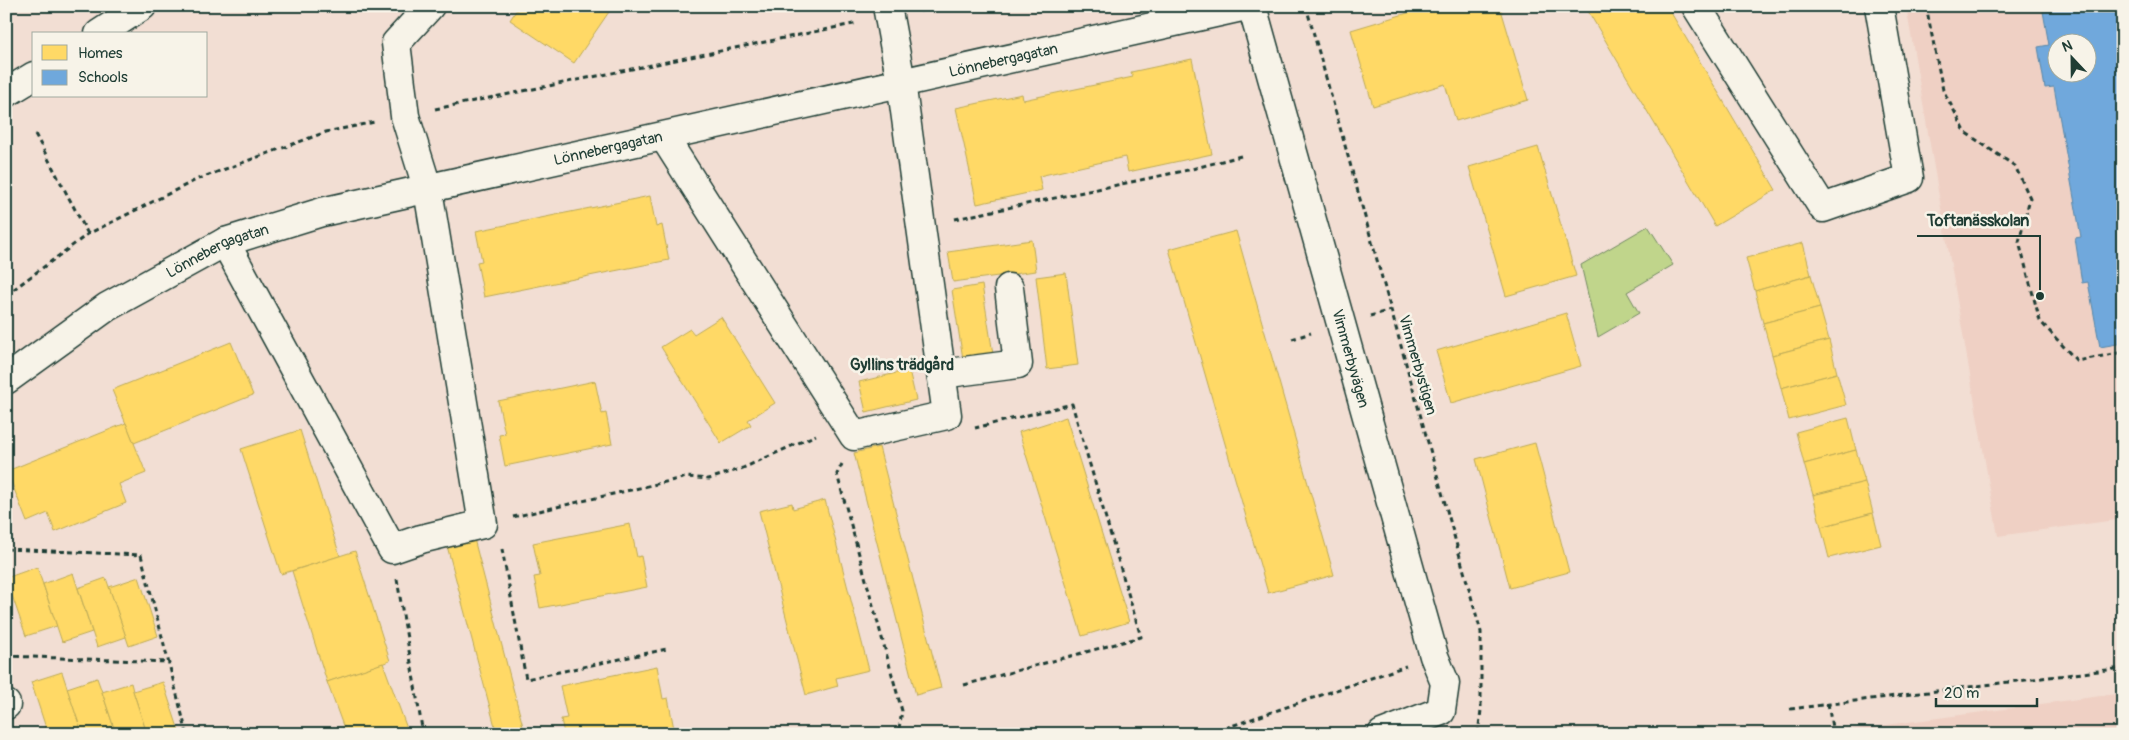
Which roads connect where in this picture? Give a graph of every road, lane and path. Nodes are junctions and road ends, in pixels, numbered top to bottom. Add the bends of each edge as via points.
1 (142, 6) edge
2 (430, 6) edge
3 (944, 6) edge
4 (1246, 6) edge
5 (1252, 6) edge
6 (1306, 6) edge
7 (1696, 6) edge
8 (1879, 6) edge
9 (1926, 6) edge
10 (888, 11) edge
11 (102, 32) edge
12 (32, 77) edge
13 (901, 82) junction
14 (6, 94) edge
15 (405, 116) junction
16 (35, 134) dead end
17 (664, 137) junction
18 (1241, 156) dead end
19 (428, 190) junction
20 (955, 219) dead end
21 (88, 234) junction
22 (225, 242) junction
23 (1008, 288) dead end
24 (6, 295) edge
25 (2123, 352) edge
26 (941, 374) junction
27 (6, 380) edge
28 (941, 416) junction
29 (849, 429) junction
30 (490, 523) junction
31 (6, 549) edge
32 (392, 549) junction
33 (667, 649) dead end
34 (6, 656) edge
35 (1434, 656) junction
36 (168, 662) junction
37 (2123, 668) edge
38 (964, 685) dead end
39 (1828, 704) junction
40 (1790, 709) dead end
41 (187, 734) edge
42 (423, 734) edge
43 (898, 734) edge
44 (1208, 734) edge
45 (1382, 734) edge
46 (1478, 734) edge
47 (1833, 734) edge

1 - 11 street
2 - 15 street via 396,43
3 - 10 path
4 - 13 street, Lönnebergagatan
5 - 35 street, Vimmerbyvägen
6 - 46 path, Vimmerbystigen via 1481,632
7 - 8 street via 1823,208 1909,178
9 - 25 path via 1943,90 1966,133 2015,166 2030,198 2019,242 2040,321 2076,360
10 - 13 street
10 - 15 path
12 - 14 street
13 - 17 street, Lönnebergagatan
13 - 26 street
15 - 19 street
15 - 21 path via 326,132 198,179
16 - 21 path
17 - 19 street, Lönnebergagatan
17 - 29 street
18 - 20 path
19 - 22 street, Lönnebergagatan via 322,212
19 - 30 street
21 - 24 path
22 - 27 street, Lönnebergagatan via 108,307
22 - 32 street
23 - 26 street via 1018,364
26 - 28 street via 947,415
28 - 29 street
28 - 38 path via 951,434 1072,404 1141,638
29 - 30 path via 708,479 687,477
29 - 43 path via 837,474 902,711
30 - 32 street
30 - 33 path via 526,679
31 - 36 path via 140,555
32 - 42 path
34 - 36 path
35 - 44 path
35 - 45 street, Vimmerbyvägen via 1445,683 1441,711
36 - 41 path
37 - 39 path
39 - 40 path
39 - 47 path

